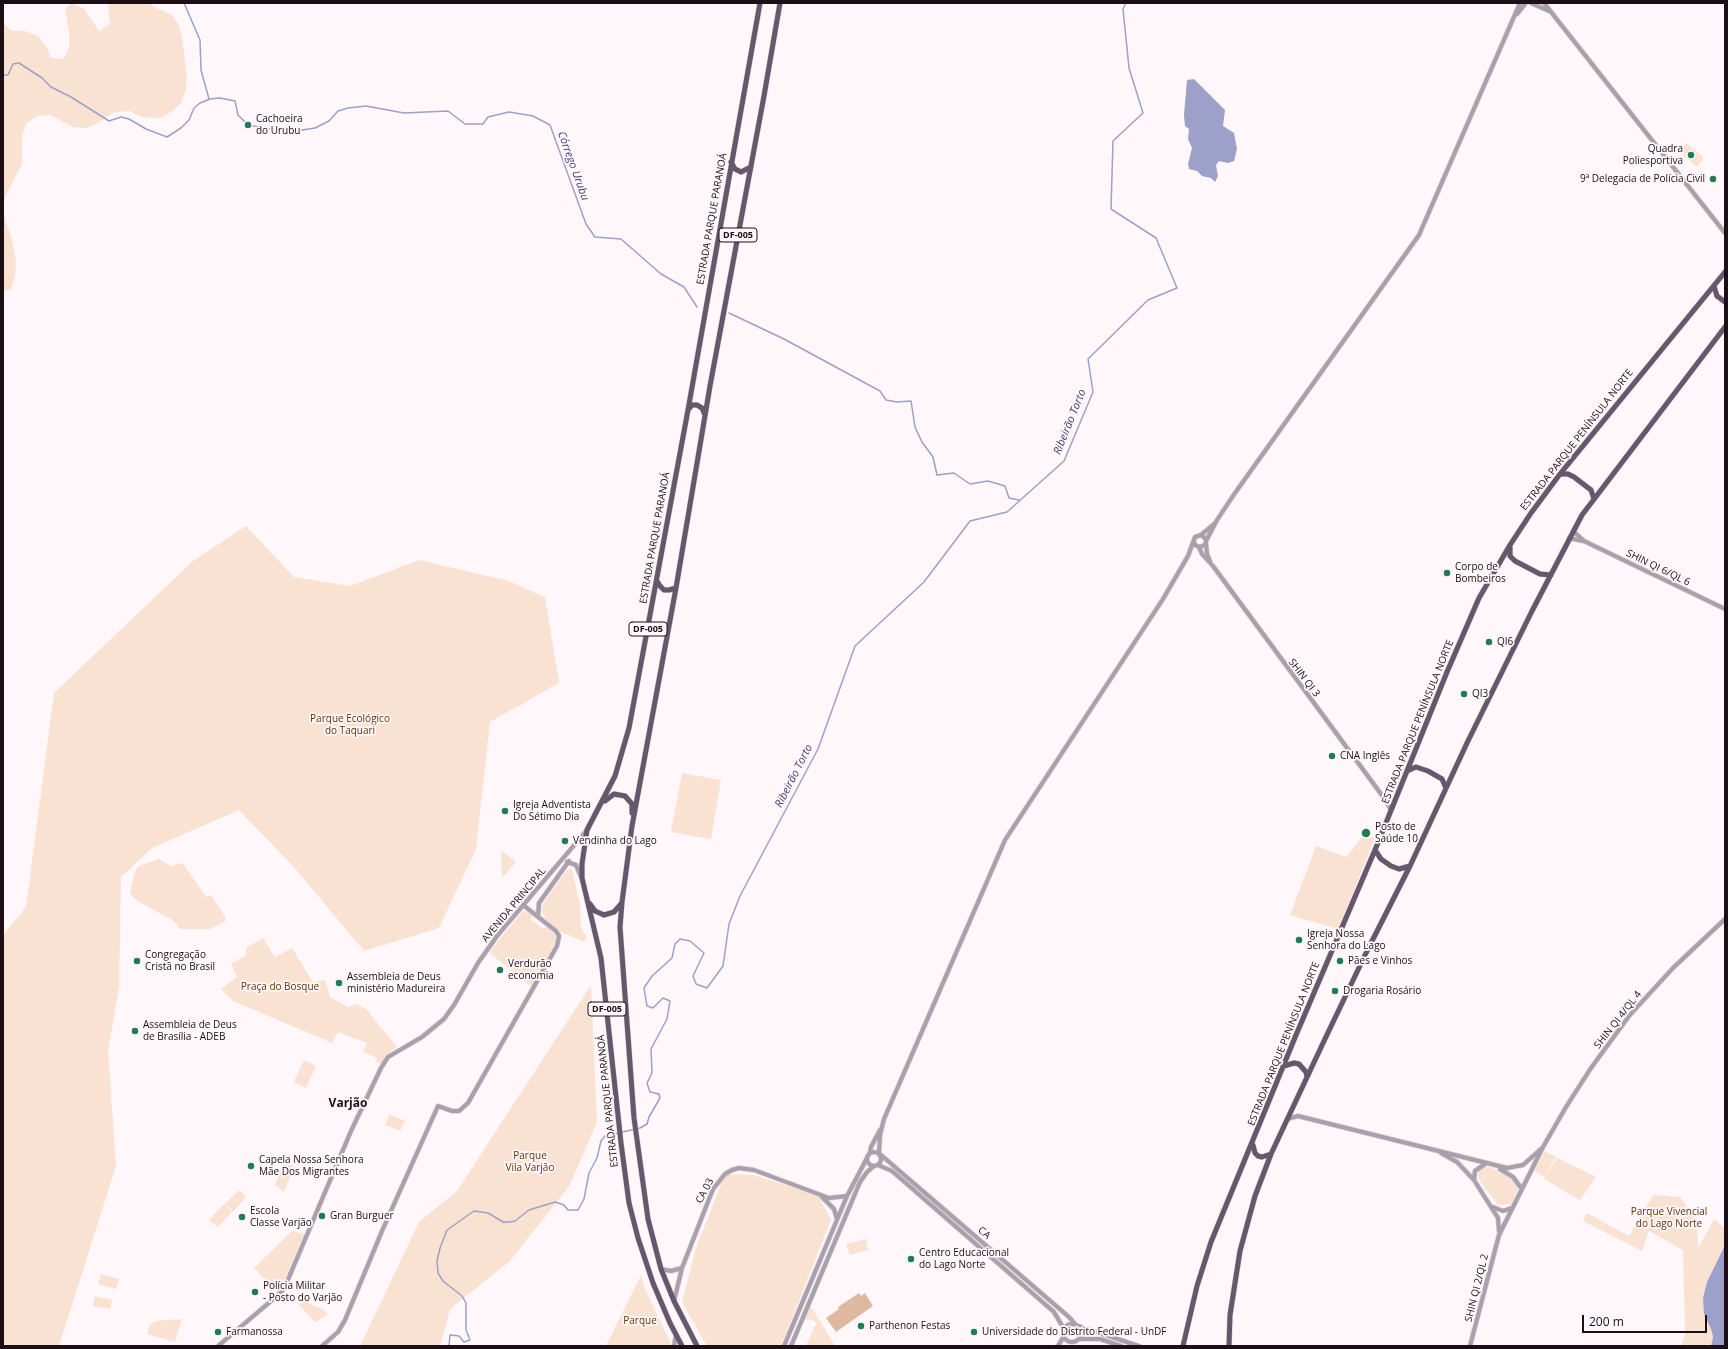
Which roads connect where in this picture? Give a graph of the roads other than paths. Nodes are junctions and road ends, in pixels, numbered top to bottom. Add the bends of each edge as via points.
1 (760, 3) edge
2 (776, 3) edge
3 (780, 3) edge
4 (1520, 3) edge
5 (1531, 3) edge
6 (1544, 3) edge
7 (1524, 4) edge
8 (778, 11) junction
9 (1549, 11) junction
10 (1513, 20) junction
11 (731, 162) junction
12 (751, 167) junction
13 (1725, 233) edge
14 (1725, 272) edge
15 (1714, 286) junction
16 (1725, 302) edge
17 (1725, 328) edge
18 (688, 410) junction
19 (705, 416) junction
20 (1560, 474) junction
21 (1594, 499) junction
22 (1217, 520) junction
23 (1573, 531) junction
24 (1201, 535) junction
25 (1569, 538) junction
26 (1584, 541) junction
27 (1194, 542) junction
28 (1206, 542) junction
29 (1510, 545) junction
30 (1199, 547) junction
31 (1188, 556) junction
32 (1213, 566) junction
33 (1551, 575) junction
34 (657, 580) junction
35 (676, 588) junction
36 (1725, 609) edge
37 (1407, 771) junction
38 (1446, 788) junction
39 (1384, 798) junction
40 (1395, 800) junction
41 (599, 807) junction
42 (1391, 810) junction
43 (632, 826) junction
44 (587, 830) junction
45 (1375, 850) junction
46 (569, 861) junction
47 (560, 863) junction
48 (1410, 866) junction
49 (582, 878) junction
50 (587, 900) junction
51 (622, 902) junction
52 (523, 906) junction
53 (538, 916) junction
54 (1725, 920) edge
55 (1284, 1066) junction
56 (1307, 1077) junction
57 (1293, 1106) junction
58 (1298, 1116) junction
59 (1287, 1119) junction
60 (881, 1128) junction
61 (1253, 1144) junction
62 (1543, 1147) junction
63 (1439, 1152) junction
64 (870, 1153) junction
65 (880, 1154) junction
66 (1271, 1154) junction
67 (867, 1158) junction
68 (1486, 1164) junction
69 (876, 1165) junction
70 (1497, 1167) junction
71 (1474, 1180) junction
72 (1522, 1188) junction
73 (821, 1196) junction
74 (847, 1196) junction
75 (1491, 1206) junction
76 (1512, 1208) junction
77 (837, 1219) junction
78 (1499, 1235) junction
79 (682, 1268) junction
80 (661, 1269) junction
81 (674, 1301) junction
82 (1076, 1325) junction
83 (1064, 1329) junction
84 (676, 1334) junction
85 (1064, 1336) junction
86 (1078, 1340) junction
87 (218, 1346) edge
88 (322, 1346) edge
89 (674, 1346) edge
90 (682, 1346) edge
91 (697, 1346) edge
92 (784, 1346) edge
93 (791, 1346) edge
94 (1058, 1346) edge
95 (1075, 1346) edge
96 (1120, 1346) edge
97 (1139, 1346) edge
98 (1183, 1346) edge
99 (1228, 1346) edge
100 (1470, 1346) edge

1 - 11 main road, ESTRADA PARQUE PARANOÁ / DF-005
2 - 8 main road
3 - 8 main road, DF-005
4 - 10 street
5 - 7 street
5 - 9 street
6 - 9 street
7 - 10 street
8 - 12 main road, DF-005
9 - 13 street
10 - 22 street via 1418,235
11 - 12 main road via 735,169 741,172
11 - 18 main road, ESTRADA PARQUE PARANOÁ / DF-005
12 - 19 main road, DF-005
14 - 15 main road, ESTRADA PARQUE PENÍNSULA NORTE
15 - 16 main road via 1717,296
15 - 20 main road, ESTRADA PARQUE PENÍNSULA NORTE
17 - 21 main road
18 - 19 main road via 695,404 700,405
18 - 34 main road, ESTRADA PARQUE PARANOÁ / DF-005
19 - 35 main road, DF-005
20 - 21 main road via 1568,474 1580,481 1591,490
20 - 29 main road, ESTRADA PARQUE PENÍNSULA NORTE
21 - 23 main road
22 - 24 street
22 - 28 street
23 - 25 main road
23 - 26 street, SHIN QI 6/QL 6
24 - 27 street via 1195,538
24 - 28 street
25 - 26 street, SHIN QI 6/QL 6
25 - 33 main road
26 - 36 street, SHIN QI 6/QL 6
27 - 30 street
27 - 31 street
28 - 30 street
28 - 32 street, SHIN QI 3 via 1207,554
29 - 33 main road via 1510,556 1515,561 1540,574
29 - 37 main road, ESTRADA PARQUE PENÍNSULA NORTE via 1479,598
30 - 31 street
30 - 32 street, SHIN QI 3
31 - 60 street via 1153,616 1005,840
32 - 39 street, SHIN QI 3
33 - 38 main road
34 - 35 main road via 662,588
34 - 41 main road, ESTRADA PARQUE PARANOÁ / DF-005 via 624,749 615,776
35 - 43 main road, DF-005
37 - 38 main road via 1416,767 1428,771 1442,779
37 - 40 main road, ESTRADA PARQUE PENÍNSULA NORTE
38 - 48 main road
39 - 40 street
39 - 42 street, SHIN QI 3
40 - 42 main road, ESTRADA PARQUE PENÍNSULA NORTE
41 - 43 main road via 614,794 625,796 632,804
41 - 44 main road, ESTRADA PARQUE PARANOÁ / DF-005
42 - 45 main road, ESTRADA PARQUE PENÍNSULA NORTE
43 - 51 main road, DF-005
44 - 47 street, AVENIDA PRINCIPAL
44 - 49 main road, ESTRADA PARQUE PARANOÁ / DF-005
45 - 48 main road via 1381,859 1395,867
45 - 55 main road, ESTRADA PARQUE PENÍNSULA NORTE
46 - 47 street
46 - 49 street via 578,868
46 - 53 street via 539,903
47 - 52 street, AVENIDA PRINCIPAL
48 - 56 main road
49 - 50 main road, ESTRADA PARQUE PARANOÁ / DF-005
50 - 51 main road via 595,911 604,915 617,910
50 - 84 main road, ESTRADA PARQUE PARANOÁ / DF-005 via 601,958 630,1203 653,1283
51 - 80 main road, DF-005 via 621,945 636,1142 648,1219
52 - 53 street
52 - 87 street, AVENIDA PRINCIPAL via 485,953 444,1019 422,1037 388,1058 381,1068 351,1131 284,1289
53 - 88 street via 556,931 559,943 468,1103 459,1111 438,1106 347,1316 338,1332
54 - 62 street, SHIN QI 4/QL 4 via 1673,968 1626,1020 1591,1068
55 - 56 main road via 1299,1064
55 - 61 main road, ESTRADA PARQUE PENÍNSULA NORTE
56 - 57 main road
57 - 58 street
57 - 59 main road
58 - 59 street, SHIN QI 4/QL 4
58 - 63 street, SHIN QI 4/QL 4
59 - 66 main road
60 - 64 street
60 - 65 street
61 - 66 main road via 1258,1156
61 - 98 main road, ESTRADA PARQUE PENÍNSULA NORTE via 1211,1242 1197,1286
62 - 70 street, SHIN QI 4/QL 4 via 1523,1165 1512,1168
62 - 72 street, SHIN QI 4/QL 4
63 - 68 street, SHIN QI 4/QL 4
63 - 71 street, SHIN QI 4/QL 4 via 1458,1162
64 - 65 street via 874,1151
64 - 67 street
65 - 69 street via 882,1160
65 - 82 street, CA
66 - 99 main road via 1255,1196 1240,1251
67 - 69 street via 869,1163
67 - 74 street
68 - 70 street, SHIN QI 4/QL 4
68 - 71 street via 1475,1171
69 - 83 street, CA via 892,1171 1054,1312
69 - 93 street via 860,1182
70 - 72 street via 1513,1177
71 - 75 street, SHIN QI 4/QL 4
72 - 76 street, SHIN QI 4/QL 4
73 - 74 street, CA 03
73 - 77 street, CA 03 via 834,1209
73 - 79 street, CA 03 via 754,1170 732,1170 725,1174 713,1189
74 - 77 street
75 - 76 street via 1500,1211
75 - 78 street, SHIN QI 2/QL 2 via 1499,1222
76 - 78 street, SHIN QI 2/QL 2
77 - 92 street
78 - 100 street, SHIN QI 2/QL 2
79 - 80 street via 671,1271
79 - 81 street, CA 03
80 - 81 main road, DF-005
81 - 91 main road, DF-005
82 - 83 street via 1068,1324
82 - 86 street via 1081,1332
82 - 97 street, CA
83 - 85 street
84 - 89 street
84 - 90 main road, ESTRADA PARQUE PARANOÁ / DF-005
85 - 86 street via 1068,1341
85 - 94 street
86 - 95 street
86 - 96 street via 1100,1339

